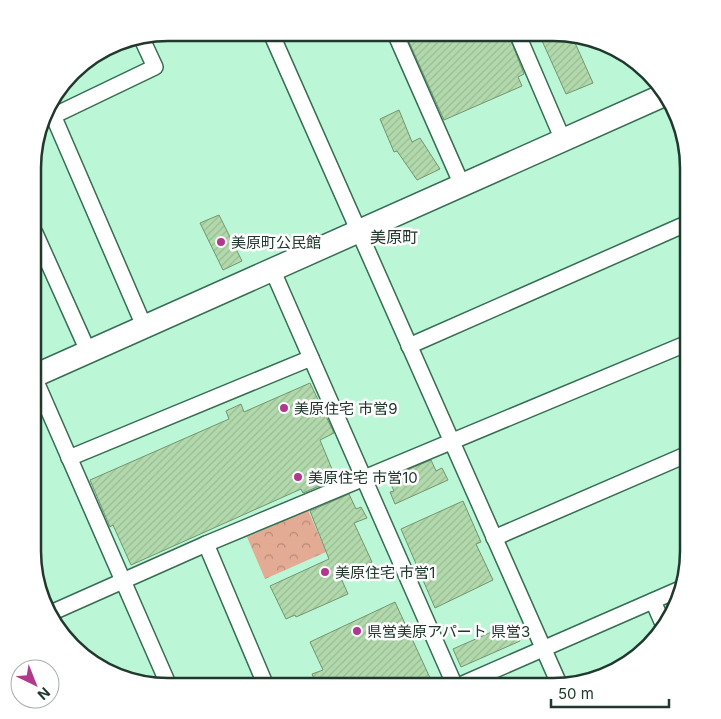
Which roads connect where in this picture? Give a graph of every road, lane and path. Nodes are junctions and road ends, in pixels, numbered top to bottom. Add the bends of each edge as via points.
1 (399, 41) edge
2 (520, 41) edge
3 (275, 42) edge
4 (144, 44) edge
5 (658, 98) edge
6 (56, 109) edge
7 (53, 116) edge
8 (563, 140) junction
9 (462, 185) junction
10 (679, 227) edge
11 (358, 231) junction
12 (41, 247) edge
13 (272, 270) junction
14 (144, 326) junction
15 (409, 346) junction
16 (679, 347) edge
17 (88, 351) junction
18 (311, 358) junction
19 (42, 373) edge
20 (42, 394) edge
21 (451, 442) junction
22 (69, 458) junction
23 (679, 458) edge
24 (364, 479) junction
25 (494, 538) junction
26 (206, 544) junction
27 (123, 582) junction
28 (672, 592) edge
29 (653, 601) junction
30 (56, 611) edge
31 (660, 618) edge
32 (543, 648) junction
33 (165, 677) edge
34 (262, 677) edge
35 (452, 677) edge
36 (477, 677) edge
37 (556, 677) edge

1 - 9 street
2 - 8 street
3 - 11 street
4 - 6 street via 154,67
5 - 8 street
7 - 14 street
8 - 9 street
9 - 11 street
10 - 15 street
11 - 13 street
11 - 15 street
12 - 17 street
13 - 14 street
13 - 18 street
14 - 17 street
15 - 21 street
16 - 21 street
17 - 19 street
18 - 22 street
18 - 24 street
20 - 22 street
21 - 24 street
21 - 25 street
22 - 27 street
23 - 25 street
24 - 26 street
24 - 35 street
25 - 32 street
26 - 27 street
26 - 34 street
27 - 30 street
27 - 33 street
28 - 29 street
29 - 31 street
29 - 32 street
32 - 36 street
32 - 37 street

